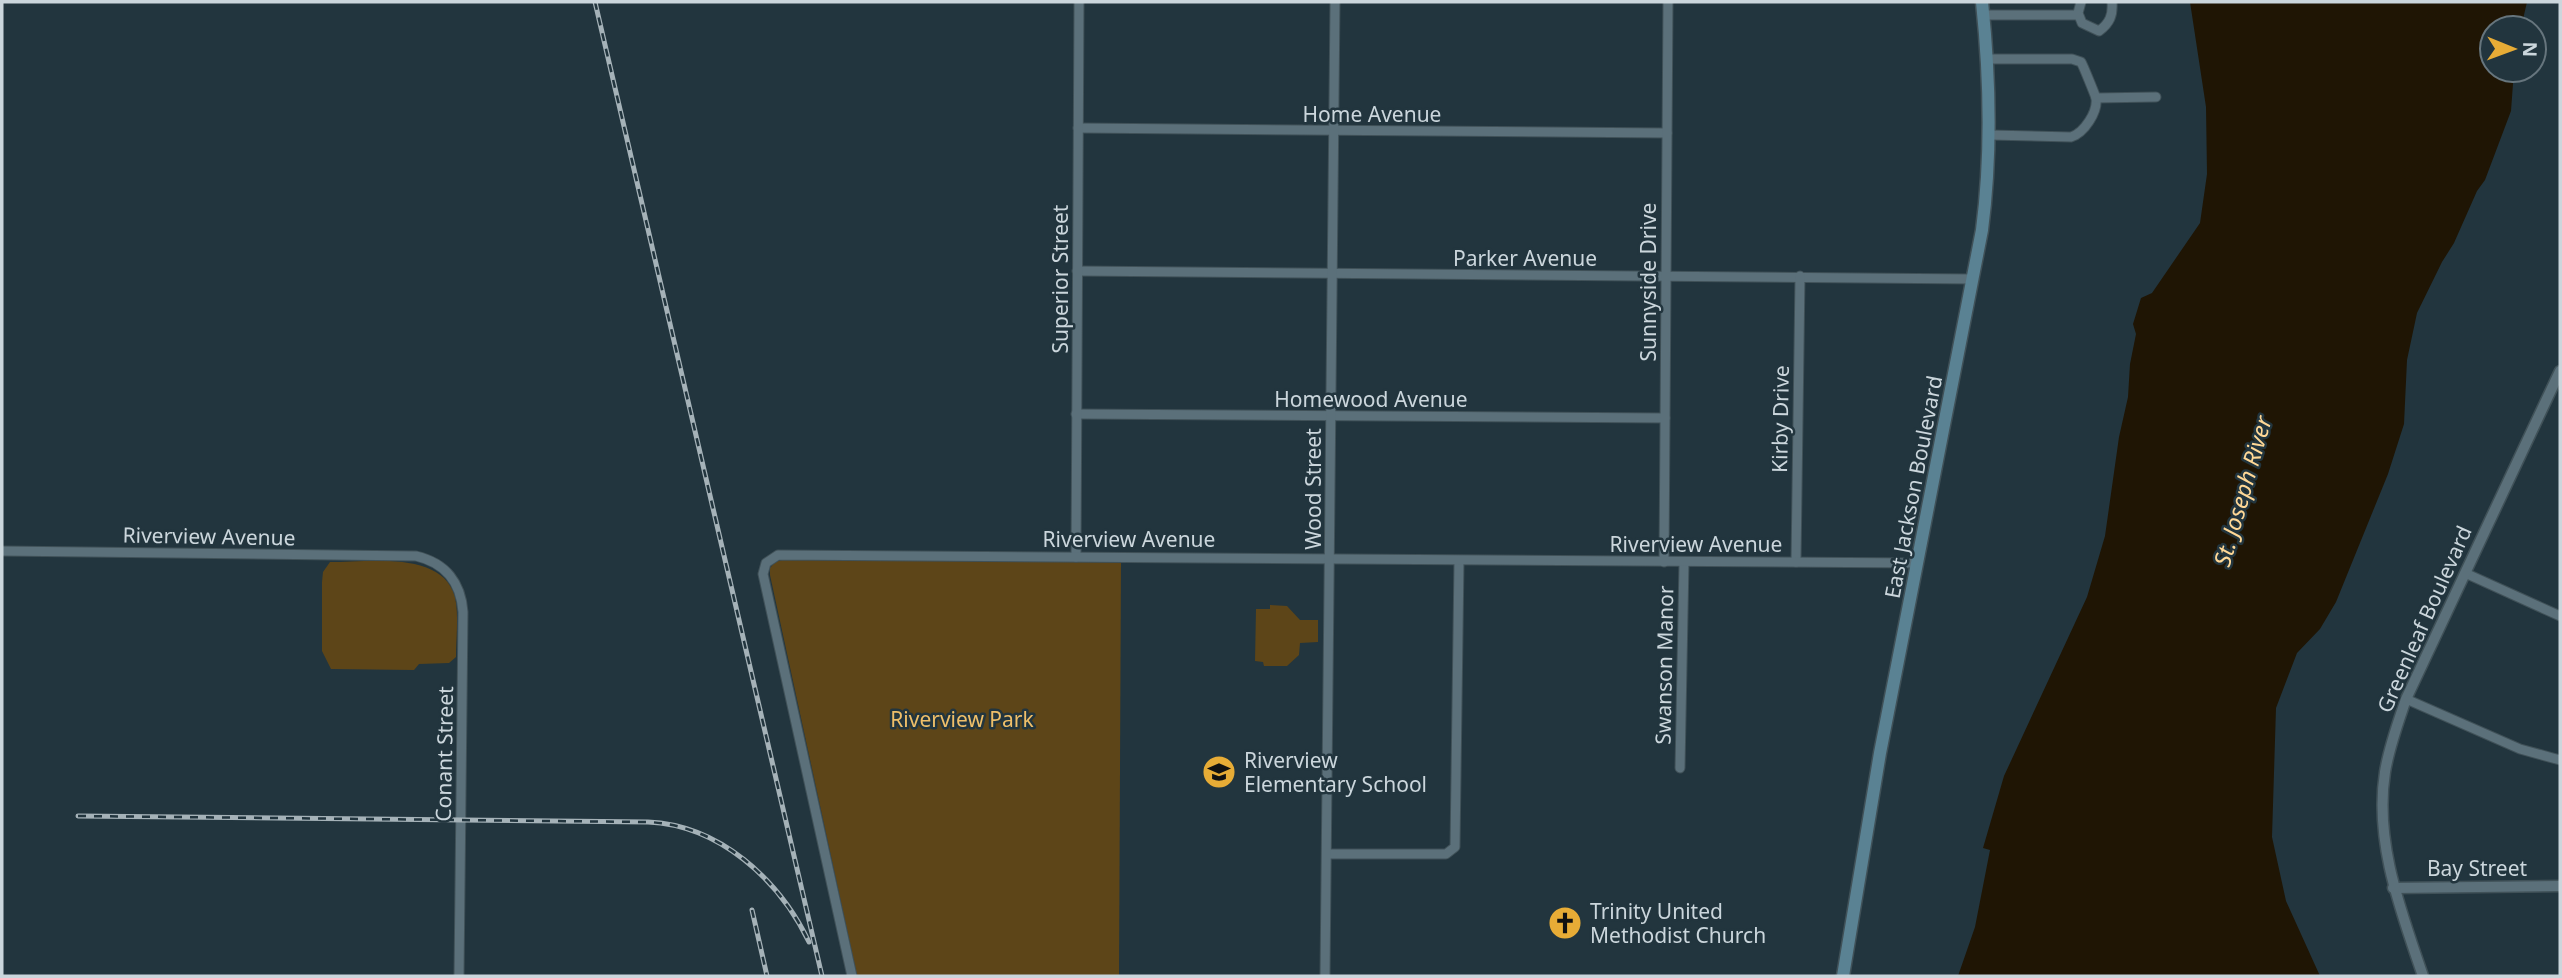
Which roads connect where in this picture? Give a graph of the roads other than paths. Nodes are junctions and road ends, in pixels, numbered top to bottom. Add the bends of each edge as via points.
1 (1079, 2) edge
2 (1335, 2) edge
3 (1668, 2) edge
4 (2081, 2) edge
5 (2112, 2) edge
6 (1983, 8) edge
7 (2078, 15) junction
8 (1988, 60) junction
9 (2156, 97) dead end
10 (2096, 98) junction
11 (1078, 128) junction
12 (1334, 131) junction
13 (1667, 133) junction
14 (1990, 135) junction
15 (1077, 271) junction
16 (1332, 274) junction
17 (1666, 276) junction
18 (1800, 276) junction
19 (1973, 279) junction
20 (2560, 371) edge
21 (1076, 414) junction
22 (1331, 416) junction
23 (1665, 418) junction
24 (2, 551) edge
25 (416, 556) joint
26 (1076, 556) junction
27 (1330, 558) junction
28 (1459, 561) junction
29 (1664, 562) junction
30 (1684, 562) junction
31 (1796, 562) junction
32 (1918, 563) junction
33 (2465, 573) junction
34 (2560, 616) edge
35 (2406, 699) junction
36 (2560, 760) edge
37 (1680, 768) dead end
38 (1327, 854) junction
39 (2560, 886) edge
40 (2393, 887) junction
41 (459, 976) edge
42 (852, 976) edge
43 (1325, 976) edge
44 (1843, 976) edge
45 (2423, 976) edge

1 - 11 street, Superior Street
2 - 12 street, Wood Street
3 - 13 street, Sunnyside Drive
4 - 7 street
5 - 7 street via 2113,13 2099,31 2082,23
6 - 7 street
6 - 8 main road, East Jackson Boulevard
8 - 10 street via 2081,62
8 - 14 main road, East Jackson Boulevard
9 - 10 street
10 - 14 street via 2088,124 2079,135
11 - 12 street, Home Avenue
11 - 15 street, Superior Street
12 - 13 street, Home Avenue
12 - 16 street, Wood Street
13 - 17 street, Sunnyside Drive
14 - 19 main road, East Jackson Boulevard via 1986,203
15 - 16 street, Parker Avenue
15 - 21 street, Superior Street
16 - 17 street, Parker Avenue
16 - 22 street, Wood Street
17 - 18 street, Parker Avenue
17 - 23 street, Sunnyside Drive
18 - 19 street, Parker Avenue
18 - 31 street, Kirby Drive
19 - 32 main road, East Jackson Boulevard
20 - 33 street, Greenleaf Boulevard
21 - 22 street, Homewood Avenue
21 - 26 street, Superior Street
22 - 23 street, Homewood Avenue
22 - 27 street, Wood Street
23 - 29 street, Sunnyside Drive
24 - 25 street, Riverview Avenue
25 - 41 street, Conant Street via 448,572 462,595
26 - 27 street, Riverview Avenue
26 - 42 street, Riverview Avenue via 778,555 766,563 763,574
27 - 28 street, Riverview Avenue
27 - 38 street, Wood Street
28 - 29 street, Riverview Avenue
28 - 38 street via 1455,847 1446,855
29 - 30 street, Riverview Avenue
30 - 31 street, Riverview Avenue
30 - 37 street, Swanson Manor
31 - 32 street, Riverview Avenue
32 - 44 main road, East Jackson Boulevard via 1880,752
33 - 34 street
33 - 35 street, Greenleaf Boulevard
35 - 36 street via 2520,749
35 - 40 street, Greenleaf Boulevard via 2385,773 2383,815
38 - 43 street, Wood Street
39 - 40 street, Bay Street
40 - 45 street, Greenleaf Boulevard

